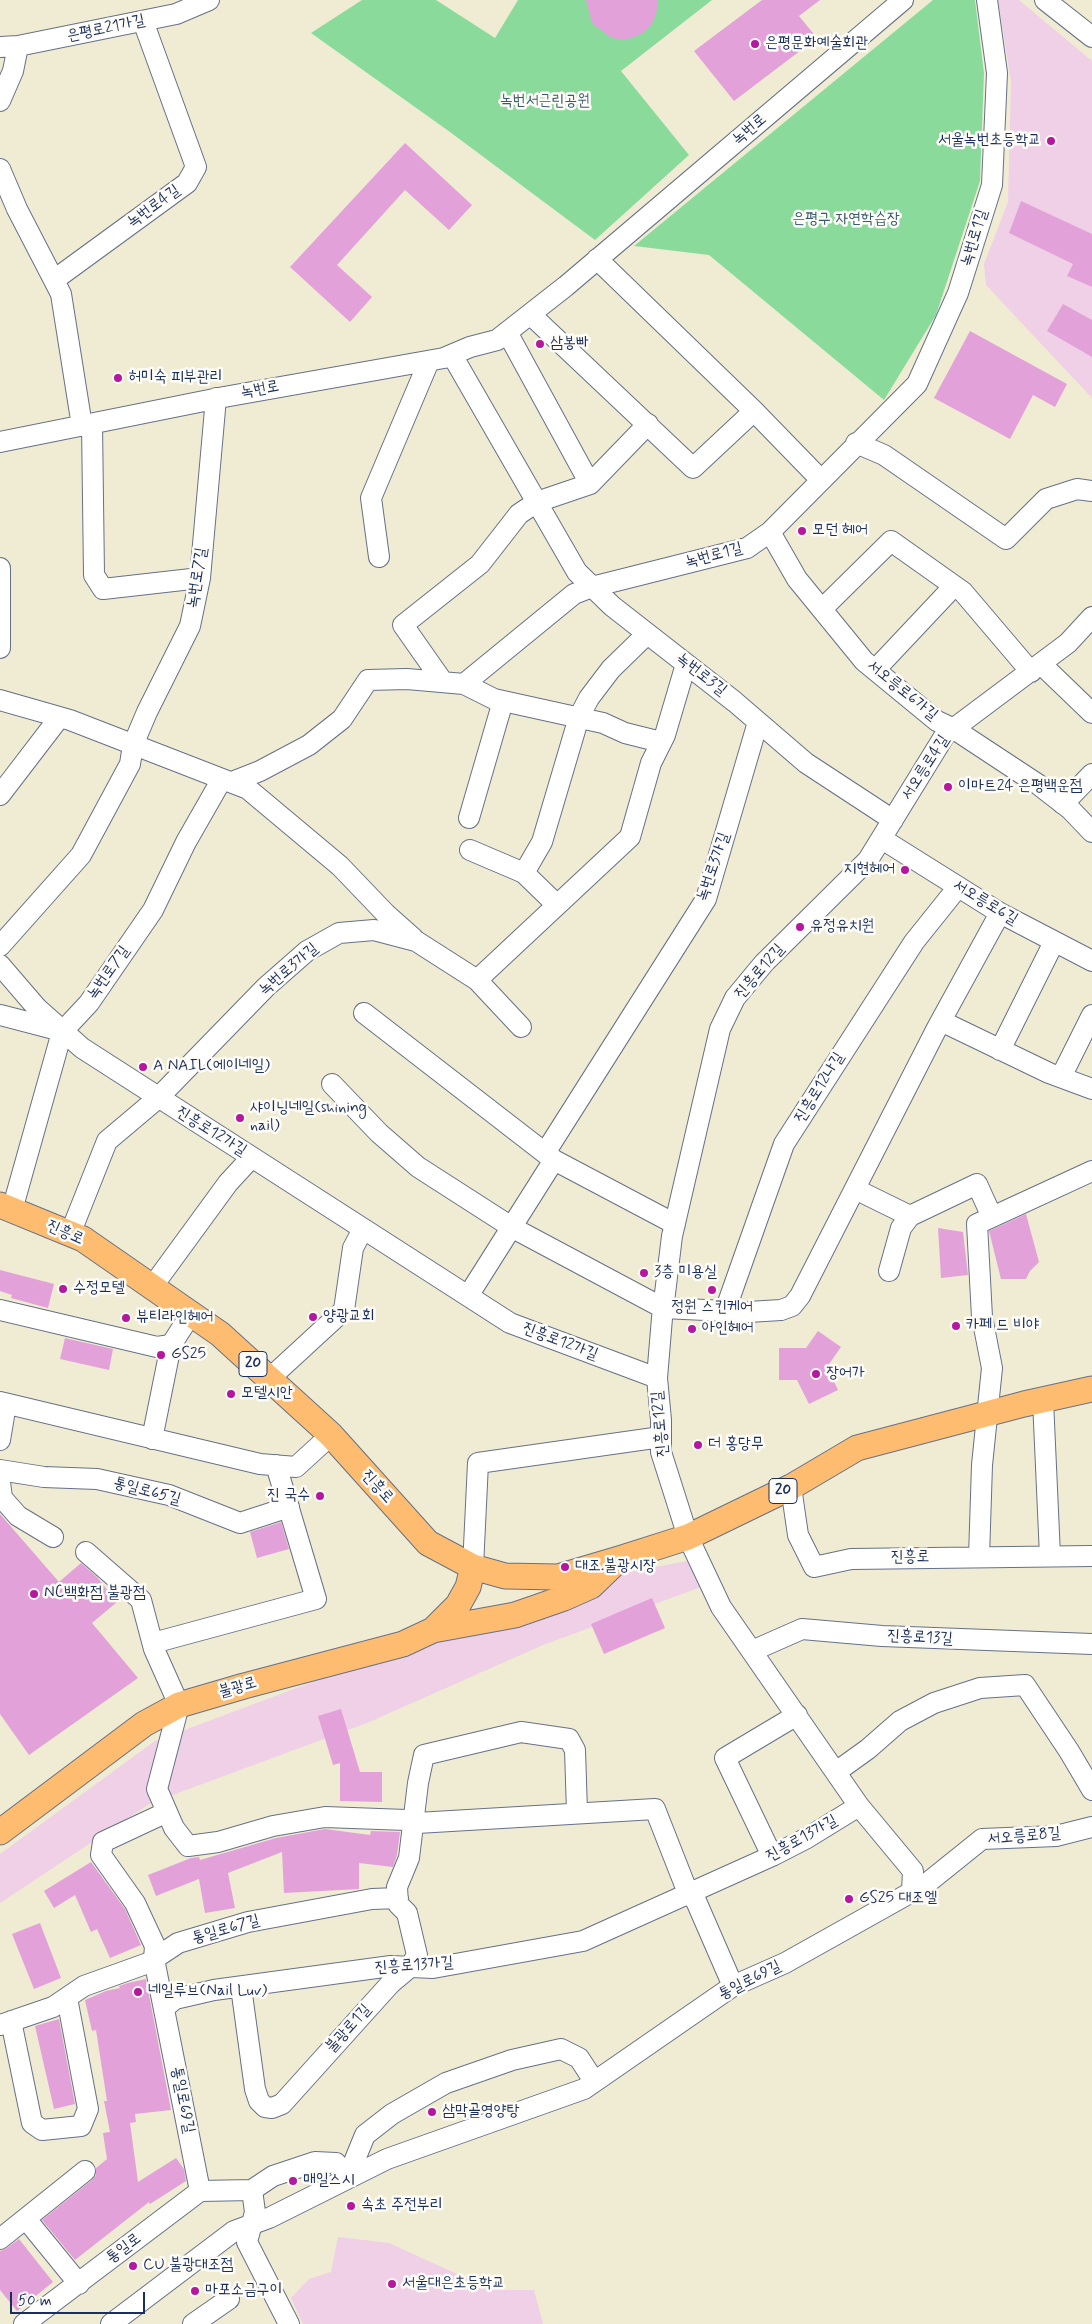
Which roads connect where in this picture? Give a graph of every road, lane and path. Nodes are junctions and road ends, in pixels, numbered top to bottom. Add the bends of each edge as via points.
1 (209, 0) edge
2 (903, 0) edge
3 (987, 0) edge
4 (1045, 0) edge
5 (142, 21) junction
6 (1092, 37) edge
7 (9, 47) edge
8 (0, 101) edge
9 (0, 169) edge
10 (596, 259) junction
11 (54, 280) junction
12 (530, 314) junction
13 (507, 332) junction
14 (452, 355) junction
15 (429, 361) junction
16 (216, 398) junction
17 (754, 411) junction
18 (648, 424) junction
19 (87, 425) junction
20 (0, 442) edge
21 (856, 443) junction
22 (821, 480) junction
23 (590, 484) junction
24 (1092, 491) edge
25 (537, 502) junction
26 (770, 532) junction
27 (379, 557) dead end
28 (0, 568) edge
29 (200, 578) junction
30 (954, 586) junction
31 (592, 587) junction
32 (822, 609) junction
33 (1092, 617) edge
34 (647, 634) junction
35 (0, 648) edge
36 (686, 664) junction
37 (1036, 668) junction
38 (875, 670) junction
39 (444, 682) junction
40 (464, 684) junction
41 (0, 700) edge
42 (504, 702) junction
43 (1092, 713) edge
44 (579, 717) junction
45 (59, 718) junction
46 (758, 722) junction
47 (954, 729) junction
48 (661, 742) junction
49 (133, 744) junction
50 (1092, 774) edge
51 (227, 781) junction
52 (0, 795) edge
53 (1063, 804) junction
54 (469, 818) dead end
55 (893, 820) junction
56 (1092, 832) edge
57 (882, 839) junction
58 (470, 850) dead end
59 (524, 872) junction
60 (958, 887) junction
61 (557, 905) junction
62 (1000, 913) junction
63 (416, 941) junction
64 (1054, 942) junction
65 (0, 946) edge
66 (1092, 961) edge
67 (0, 966) edge
68 (477, 980) junction
69 (364, 1013) dead end
70 (0, 1015) edge
71 (1092, 1015) edge
72 (941, 1021) junction
73 (522, 1027) dead end
74 (62, 1032) junction
75 (1000, 1050) junction
76 (1061, 1078) junction
77 (332, 1084) dead end
78 (1092, 1089) edge
79 (158, 1098) junction
80 (550, 1156) junction
81 (251, 1158) junction
82 (1092, 1171) edge
83 (854, 1188) junction
84 (6, 1207) edge
85 (910, 1216) junction
86 (992, 1217) junction
87 (675, 1224) junction
88 (513, 1228) junction
89 (363, 1229) junction
90 (70, 1234) junction
91 (889, 1271) dead end
92 (152, 1287) junction
93 (468, 1296) junction
94 (663, 1308) junction
95 (0, 1310) edge
96 (725, 1311) junction
97 (191, 1314) junction
98 (171, 1344) junction
99 (657, 1378) junction
100 (269, 1379) junction
101 (1092, 1389) edge
102 (1043, 1400) junction
103 (3, 1403) edge
104 (988, 1414) junction
105 (330, 1436) junction
106 (661, 1437) junction
107 (152, 1438) junction
108 (0, 1440) edge
109 (276, 1465) junction
110 (0, 1470) edge
111 (0, 1482) edge
112 (791, 1487) junction
113 (289, 1508) junction
114 (53, 1537) dead end
115 (688, 1537) junction
116 (86, 1552) dead end
117 (1050, 1556) junction
118 (1092, 1556) edge
119 (980, 1557) junction
120 (619, 1559) junction
121 (473, 1567) junction
122 (433, 1630) junction
123 (153, 1643) junction
124 (1092, 1644) edge
125 (752, 1651) junction
126 (179, 1705) junction
127 (797, 1715) junction
128 (836, 1772) junction
129 (1092, 1790) edge
130 (859, 1806) junction
131 (167, 1812) junction
132 (576, 1812) junction
133 (413, 1822) junction
134 (1092, 1827) edge
135 (0, 1832) edge
136 (772, 1856) junction
137 (912, 1892) junction
138 (688, 1893) junction
139 (398, 1898) junction
140 (154, 1958) junction
141 (410, 1967) junction
142 (733, 1986) junction
143 (241, 1987) junction
144 (67, 1998) junction
145 (164, 2008) junction
146 (5, 2023) edge
147 (594, 2082) junction
148 (85, 2171) dead end
149 (347, 2179) junction
150 (252, 2190) junction
151 (200, 2191) junction
152 (26, 2219) junction
153 (253, 2224) junction
154 (0, 2239) edge
155 (78, 2284) junction
156 (229, 2299) dead end
157 (24, 2324) edge
158 (112, 2324) edge
159 (193, 2324) edge
160 (289, 2324) edge

1 - 5 street, 은평로21가길 via 176,14
2 - 10 street, 녹번로
3 - 21 street, 녹번로1길 via 997,73 992,185 958,293 917,384
4 - 6 street
5 - 7 street, 은평로21가길
5 - 11 street, 녹번로4길 via 196,167 187,183
7 - 8 street via 13,71
9 - 11 street via 16,209
10 - 12 street, 녹번로
10 - 17 street
11 - 19 street via 61,294
12 - 13 street, 녹번로
12 - 18 street
13 - 14 street, 녹번로 via 497,340
13 - 23 street
14 - 15 street, 녹번로
14 - 25 street, 녹번로3길
15 - 16 street, 녹번로
15 - 27 street via 371,498
16 - 19 street, 녹번로
16 - 29 street, 녹번로7길
17 - 18 street via 694,468
17 - 22 street
18 - 23 street
19 - 20 street, 녹번로
19 - 29 street via 94,575 103,589
21 - 22 street, 녹번로1길
21 - 24 street via 884,455 1006,539 1046,499 1077,489
22 - 26 street, 녹번로1길
23 - 25 street
25 - 31 street, 녹번로3길 via 577,572
25 - 39 street via 519,514 480,564 403,625
26 - 31 street, 녹번로1길 via 747,548
26 - 32 street, 서오릉로6가길 via 797,579
28 - 35 street
29 - 49 street, 녹번로7길 via 190,626
30 - 32 street via 891,542
30 - 37 street
30 - 38 street
31 - 34 street, 녹번로3길
31 - 40 street via 574,594
32 - 38 street, 서오릉로6가길
33 - 37 street, 서오릉로4길 via 1068,643
34 - 36 street, 녹번로3길
34 - 44 street via 611,669
36 - 46 street, 녹번로3길
36 - 48 street
37 - 43 street
37 - 47 street, 서오릉로4길
38 - 47 street, 서오릉로6가길 via 937,721
39 - 40 street
39 - 51 street via 368,680 342,719 309,745 260,771
40 - 42 street
41 - 45 street
42 - 44 street
42 - 54 street
44 - 48 street
44 - 59 street via 542,842
45 - 49 street
45 - 52 street
46 - 55 street, 녹번로3길 via 806,763
46 - 80 street, 녹번로3가길 via 706,899 594,1076
47 - 53 street, 서오릉로6가길 via 1040,785
47 - 55 street, 서오릉로4길 via 945,735
48 - 61 street via 651,763 630,837
49 - 51 street
49 - 65 street, 녹번로7길 via 130,764 81,855
50 - 53 street
51 - 63 street via 248,789 340,866
51 - 74 street, 녹번로7길 via 186,842 153,910 89,1002
53 - 56 street, 서오릉로6가길
55 - 57 street, 서오릉로4길
57 - 60 street, 서오릉로6길
57 - 87 street, 진흥로12길 via 868,860 764,963 735,998 720,1029
58 - 59 street
59 - 61 street
60 - 62 street, 서오릉로6길
60 - 96 street, 진흥로12나길 via 914,942 784,1144
61 - 68 street
62 - 64 street, 서오릉로6길
62 - 72 street
63 - 68 street, 녹번로3가길
63 - 79 street, 녹번로3가길 via 374,930 339,933 307,951 266,987
64 - 66 street, 서오릉로6길
64 - 75 street
67 - 74 street, 진흥로12가길
68 - 73 street, 녹번로3가길
69 - 80 street
70 - 74 street
71 - 76 street
72 - 75 street
72 - 83 street
74 - 79 street, 진흥로12가길
74 - 84 street, 진흥로
75 - 76 street
76 - 78 street
77 - 88 street via 379,1133 418,1167
79 - 81 street, 진흥로12가길
79 - 90 street, 녹번로3가길 via 107,1141
80 - 87 street
80 - 88 street
81 - 89 street, 진흥로12가길
81 - 92 street via 228,1183
82 - 86 street
83 - 85 street
83 - 96 street via 792,1306 782,1310
84 - 90 main road, 진흥로 / 20
85 - 86 street via 977,1184
85 - 91 street via 901,1228
86 - 104 street via 977,1224 982,1317 992,1368
87 - 94 street, 진흥로12길
88 - 93 street
88 - 94 street
89 - 93 street, 진흥로12가길
89 - 100 street via 353,1248 344,1310
90 - 92 main road, 진흥로 / 20
92 - 97 main road, 진흥로 / 20
93 - 99 street, 진흥로12가길 via 510,1323
94 - 96 street
94 - 99 street, 진흥로12길
95 - 98 street via 157,1347
97 - 98 street
97 - 100 main road, 진흥로 / 20 via 220,1334
98 - 107 street
99 - 106 street, 진흥로12길
100 - 105 main road, 진흥로 / 20
101 - 102 main road, 진흥로 / 20
102 - 104 main road, 진흥로 / 20
102 - 117 street
103 - 107 street
103 - 108 street
104 - 112 main road, 진흥로 / 20 via 857,1448
104 - 119 street via 982,1465
105 - 109 street via 296,1467
105 - 121 main road, 진흥로 / 20 via 428,1542
106 - 115 street, 진흥로12길 via 661,1452
106 - 121 street via 478,1463
107 - 109 street
109 - 113 street
110 - 113 street, 통일로65길 via 44,1477 97,1479 168,1495 240,1523
111 - 114 street via 2,1498 18,1516
112 - 115 main road, 진흥로 / 20
112 - 119 street, 진흥로 via 798,1535 814,1567 851,1559
113 - 123 street via 316,1599
115 - 120 main road, 진흥로 / 20
115 - 125 street via 721,1607
116 - 123 street via 142,1600
117 - 118 street, 진흥로
117 - 119 street, 진흥로
120 - 121 main road, 진흥로 / 20 via 558,1577 505,1576
120 - 122 main road via 583,1591 515,1615
121 - 122 main road, 불광로 via 468,1588 458,1605
122 - 126 main road, 불광로 via 403,1644
123 - 126 street
124 - 125 street, 진흥로13길 via 901,1637 802,1629
125 - 127 street
126 - 131 street via 157,1790
126 - 135 main road, 불광로 via 144,1724
127 - 128 street
127 - 136 street via 725,1758
128 - 129 street via 900,1721 934,1703 980,1688 1024,1685 1070,1751
128 - 130 street
130 - 136 street, 진흥로13가길
130 - 137 street via 913,1871
131 - 133 street via 188,1846 324,1817
131 - 140 street via 103,1842 102,1854 135,1903 155,1946
132 - 133 street
132 - 133 street via 575,1750 569,1739 521,1732 424,1755
132 - 138 street via 655,1809
133 - 139 street via 408,1858 396,1887
134 - 137 street, 서오릉로8길 via 1056,1836 982,1839
136 - 138 street, 진흥로13가길
137 - 142 street, 통일로69길 via 785,1963
138 - 141 street, 진흥로13가길 via 583,1941 433,1968
138 - 142 street via 696,1901
139 - 140 street, 통일로67길 via 372,1899 248,1922 178,1944
139 - 141 street via 398,1904 407,1913 417,1955
140 - 144 street, 통일로67길 via 84,1986
140 - 145 street, 통일로69길
141 - 143 street, 진흥로13가길 via 391,1966
141 - 143 street, 불광로1길 via 391,1983 282,2104 272,2108 259,2101 255,2089
142 - 147 street, 통일로69길
143 - 145 street, 진흥로13가길 via 175,1999
144 - 146 street, 통일로67길 via 53,2007
144 - 146 street, 통일로67길 via 88,2109 81,2126 42,2130 32,2123
145 - 151 street, 통일로69길
147 - 149 street, 통일로69길 via 584,2089 387,2159
147 - 149 street via 579,2058 561,2049 512,2060 446,2083 392,2114 365,2135
148 - 152 street
149 - 150 street via 336,2163 316,2162 274,2176
149 - 153 street, 통일로69길
150 - 151 street
150 - 153 street
151 - 155 street, 통일로
152 - 154 street
152 - 155 street
153 - 158 street, 통일로69길 via 234,2231
153 - 160 street via 247,2242
155 - 157 street, 통일로
156 - 159 street

